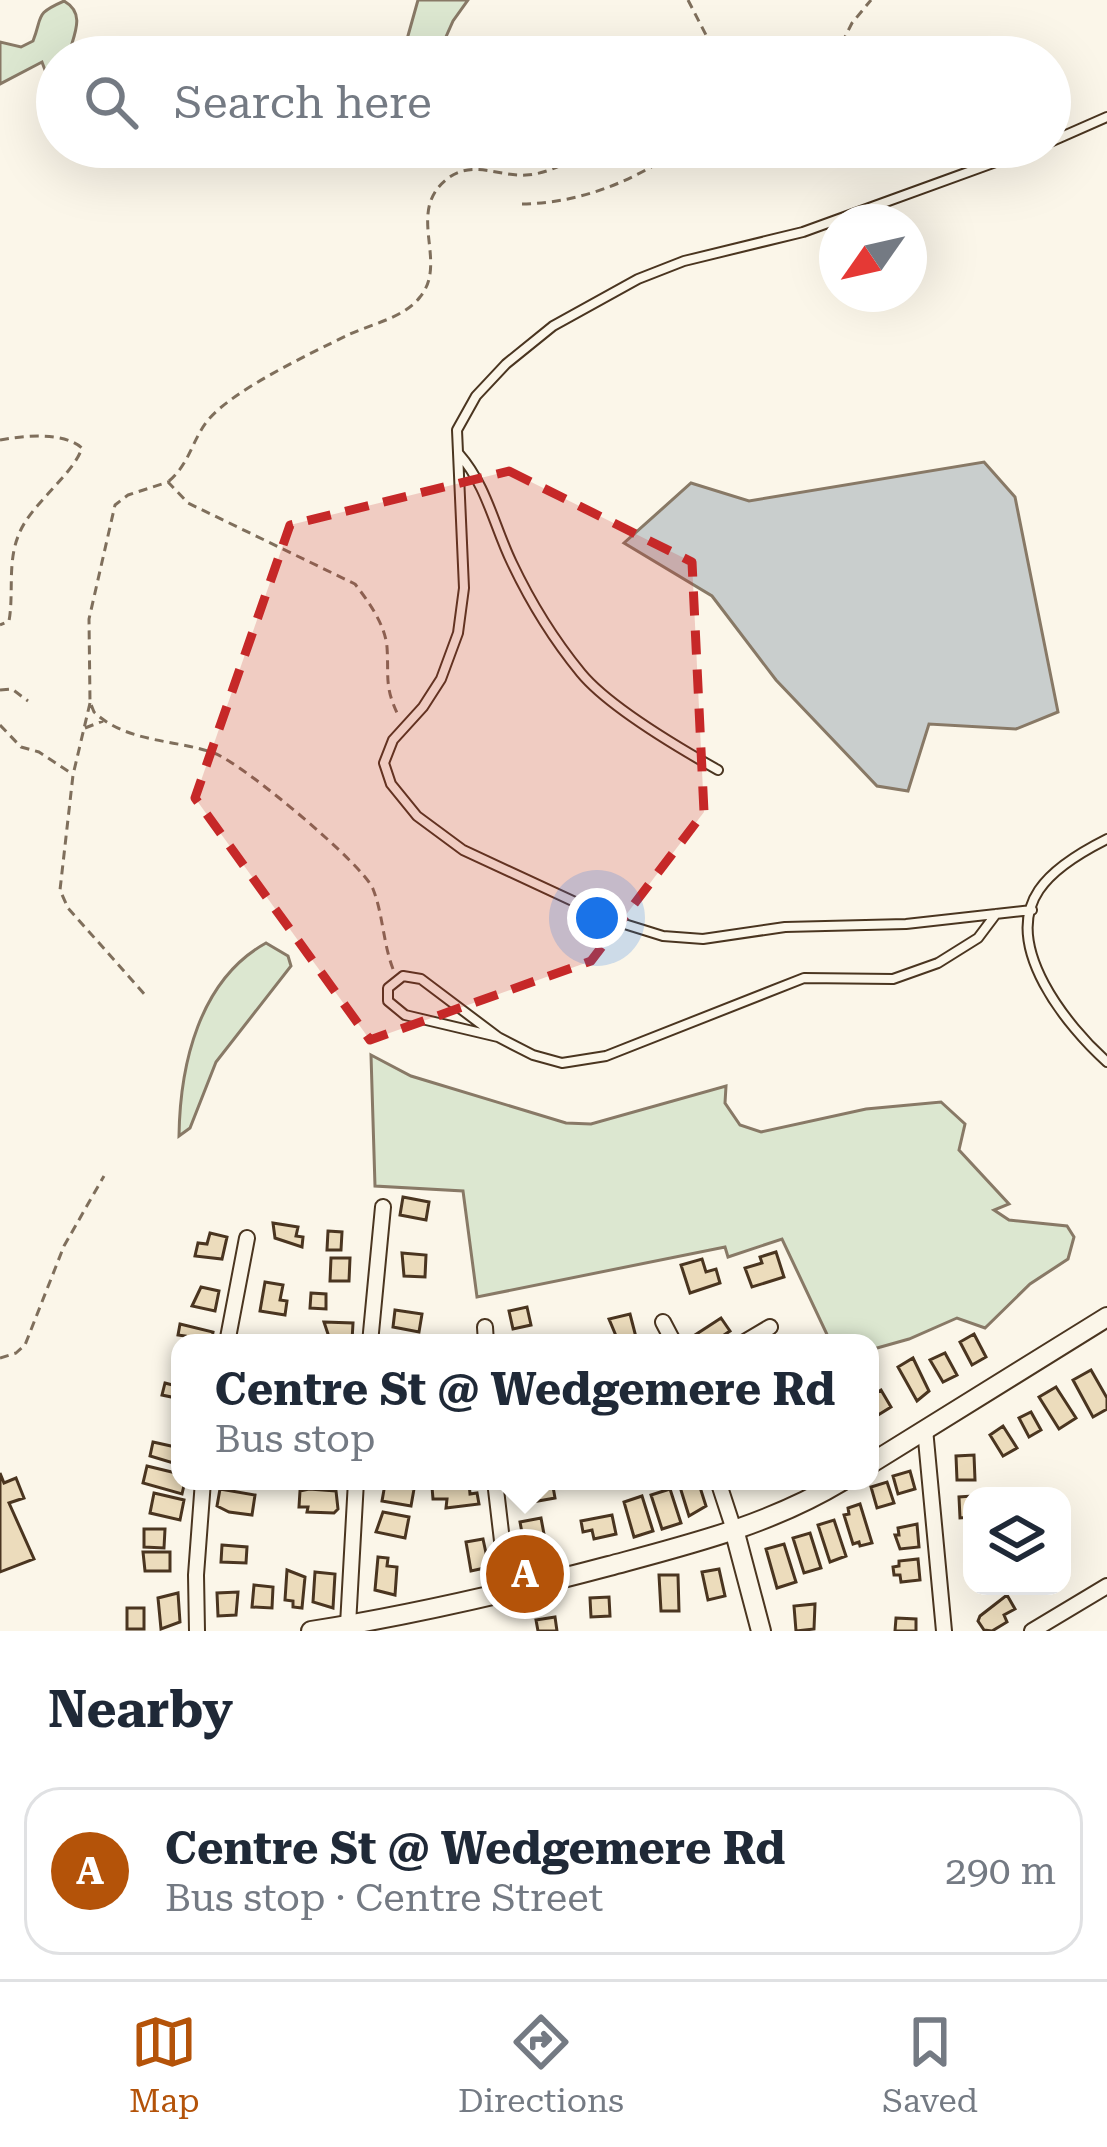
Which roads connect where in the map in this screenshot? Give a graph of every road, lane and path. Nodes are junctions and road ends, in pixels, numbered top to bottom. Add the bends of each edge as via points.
1 (688, 0) edge
2 (871, 0) edge
3 (707, 36) edge
4 (846, 36) edge
5 (1107, 117) edge
6 (1071, 133) edge
7 (550, 168) edge
8 (654, 168) edge
9 (979, 168) edge
10 (522, 204) dead end
11 (0, 440) edge
12 (458, 453) junction
13 (168, 482) junction
14 (0, 626) edge
15 (0, 690) edge
16 (28, 701) dead end
17 (90, 702) junction
18 (105, 721) junction
19 (0, 725) edge
20 (404, 727) junction
21 (82, 731) junction
22 (718, 770) dead end
23 (73, 775) junction
24 (1107, 839) edge
25 (1032, 910) junction
26 (997, 913) junction
27 (396, 980) junction
28 (146, 996) dead end
29 (498, 1036) junction
30 (1107, 1062) edge
31 (104, 1176) dead end
32 (383, 1207) dead end
33 (247, 1238) dead end
34 (1107, 1317) edge
35 (663, 1322) dead end
36 (770, 1327) dead end
37 (229, 1334) edge
38 (371, 1334) edge
39 (669, 1334) edge
40 (758, 1334) edge
41 (0, 1358) edge
42 (925, 1429) junction
43 (879, 1458) edge
44 (202, 1490) edge
45 (356, 1490) edge
46 (496, 1490) edge
47 (721, 1490) edge
48 (826, 1490) edge
49 (735, 1533) junction
50 (1107, 1586) edge
51 (508, 1592) junction
52 (348, 1625) junction
53 (197, 1631) edge
54 (311, 1631) edge
55 (761, 1631) edge
56 (944, 1631) edge
57 (1032, 1631) edge

1 - 3 path
2 - 4 path
5 - 6 lane
7 - 13 path via 516,175 469,169 442,182 426,213 428,279 417,301 230,401
8 - 10 path via 570,199
9 - 12 lane via 802,232 684,261 590,304 553,326 476,396 457,430
11 - 14 path via 23,435 82,448 20,531 9,621
12 - 20 lane via 458,633 441,679
12 - 22 lane via 546,624 584,677
13 - 17 path via 128,495 112,511 89,619
13 - 20 path via 188,503 355,584 387,645 387,692
15 - 16 path
17 - 18 path
17 - 21 path
18 - 21 path
18 - 27 path via 227,759 341,851 372,887
19 - 23 path via 21,747
20 - 26 lane via 384,763 417,816 463,850 618,922 703,939
21 - 23 path
23 - 28 path via 63,899
24 - 25 lane via 1048,879
25 - 26 lane
25 - 30 lane via 1032,946 1053,1003
26 - 29 lane via 978,938 938,963 892,979 804,978 606,1056 562,1063
27 - 29 lane via 422,979
27 - 29 lane via 387,994 394,1009
31 - 41 path via 64,1246 25,1345
32 - 38 street
33 - 37 street
34 - 42 main road
35 - 39 street
36 - 40 street
42 - 43 main road
42 - 56 street
44 - 53 street
45 - 52 street
46 - 51 street
47 - 49 street
48 - 49 main road
49 - 51 main road
49 - 55 main road
50 - 57 street
51 - 52 main road
52 - 54 main road

